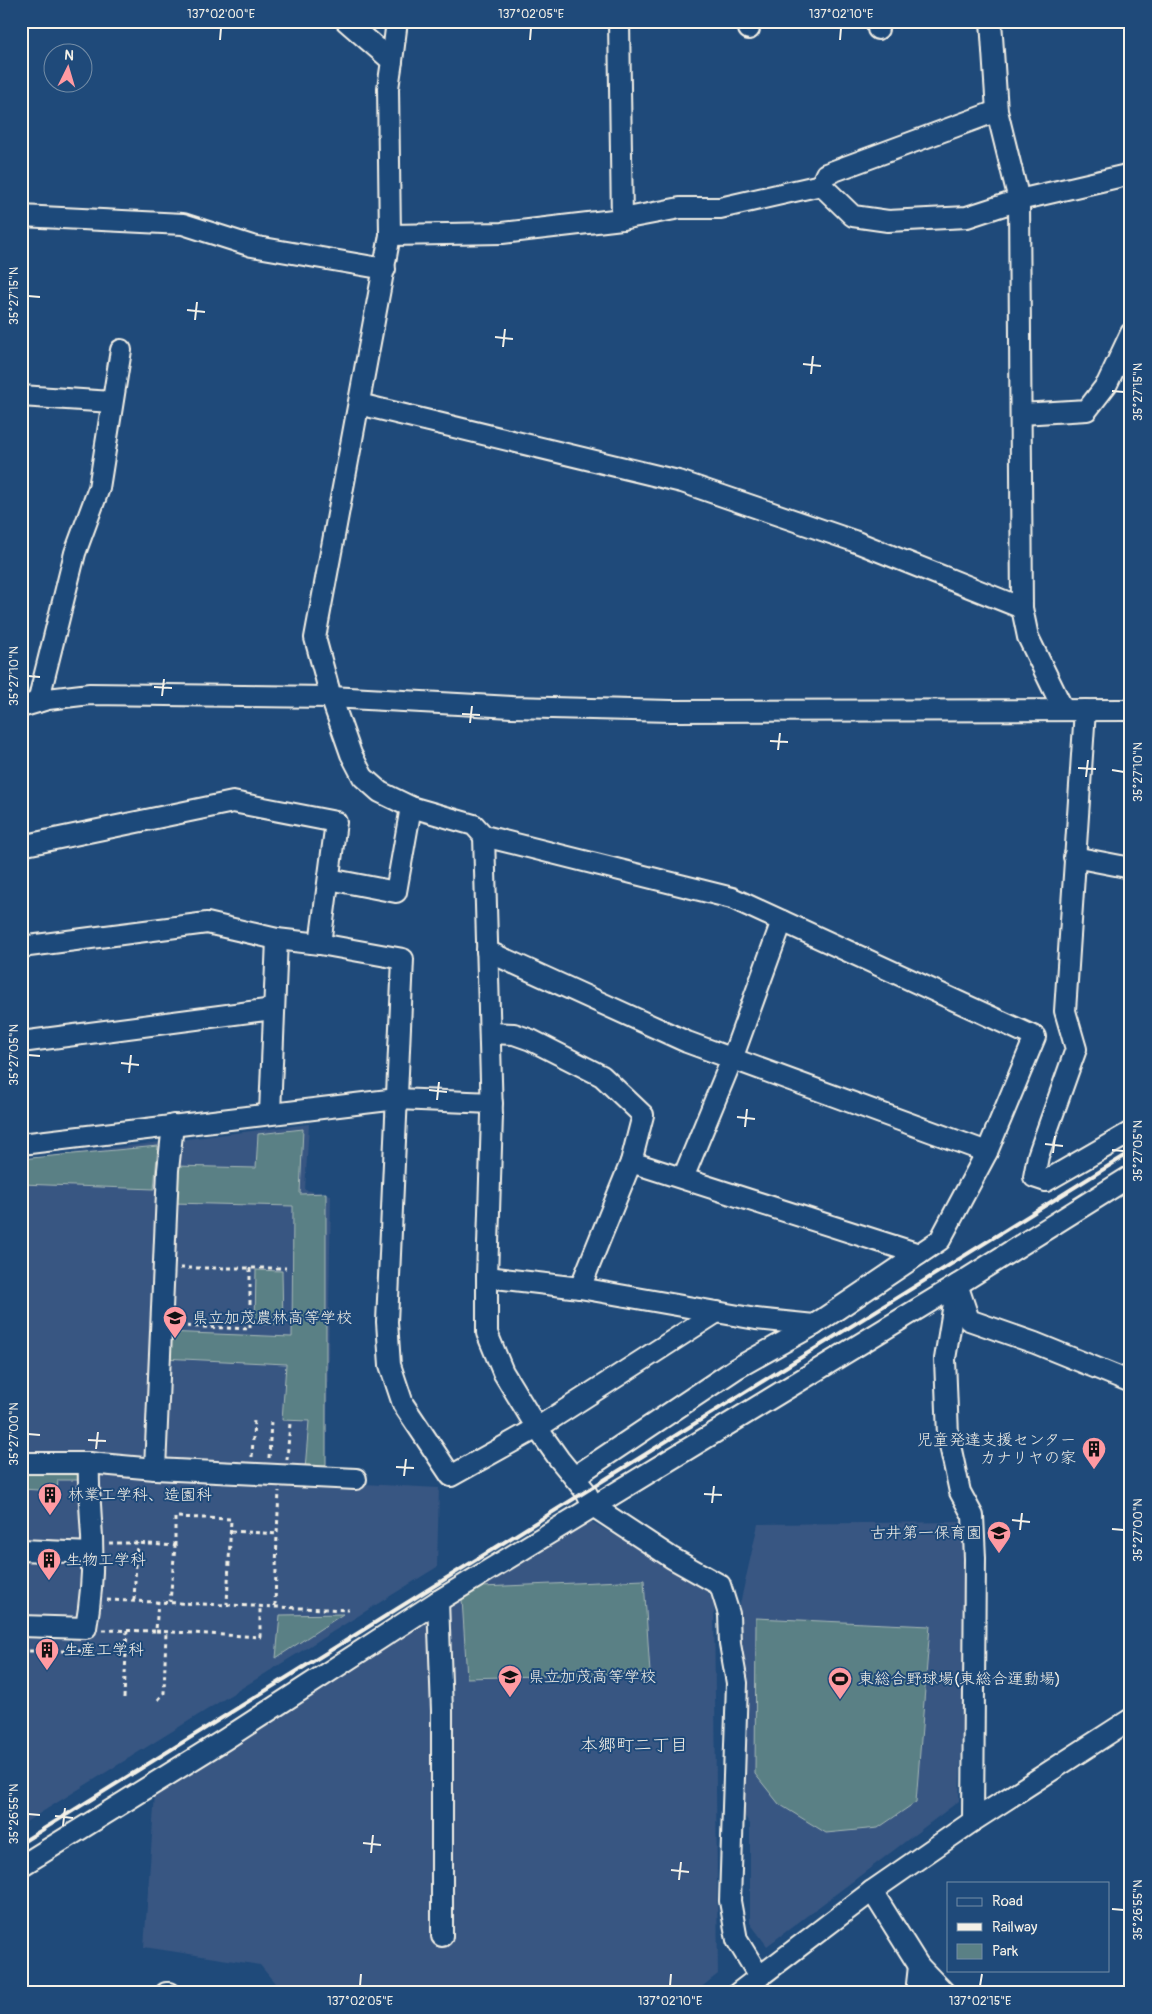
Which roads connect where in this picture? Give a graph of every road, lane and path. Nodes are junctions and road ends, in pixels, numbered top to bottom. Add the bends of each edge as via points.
1 (346, 21) edge
2 (398, 21) edge
3 (619, 21) edge
4 (991, 21) edge
5 (392, 62) junction
6 (997, 111) junction
7 (1131, 174) edge
8 (821, 185) junction
9 (1019, 200) junction
10 (21, 216) edge
11 (622, 219) junction
12 (390, 235) junction
13 (385, 270) junction
14 (1131, 333) edge
15 (121, 350) dead end
16 (21, 396) edge
17 (112, 402) junction
18 (359, 404) junction
19 (1021, 414) junction
20 (1022, 608) junction
21 (331, 697) junction
22 (30, 704) edge
23 (1063, 709) junction
24 (1085, 710) junction
25 (1131, 710) edge
26 (410, 807) junction
27 (484, 836) junction
28 (21, 846) edge
29 (1074, 857) junction
30 (1131, 868) edge
31 (329, 879) junction
32 (782, 921) junction
33 (277, 939) junction
34 (320, 944) junction
35 (21, 947) edge
36 (487, 951) junction
37 (274, 1009) junction
38 (490, 1033) junction
39 (21, 1042) edge
40 (732, 1059) junction
41 (397, 1099) junction
42 (492, 1103) junction
43 (270, 1113) junction
44 (173, 1125) junction
45 (1131, 1132) edge
46 (21, 1144) edge
47 (987, 1152) junction
48 (631, 1162) junction
49 (1131, 1176) edge
50 (683, 1178) junction
51 (919, 1254) junction
52 (165, 1268) junction
53 (250, 1268) junction
54 (286, 1268) dead end
55 (487, 1277) junction
56 (957, 1285) junction
57 (580, 1288) junction
58 (717, 1312) junction
59 (814, 1325) junction
60 (162, 1326) junction
61 (1131, 1382) edge
62 (254, 1420) dead end
63 (271, 1421) dead end
64 (290, 1423) dead end
65 (537, 1428) junction
66 (21, 1463) edge
67 (89, 1464) junction
68 (155, 1469) junction
69 (271, 1475) junction
70 (574, 1477) junction
71 (356, 1480) dead end
72 (593, 1506) junction
73 (231, 1531) junction
74 (277, 1534) junction
75 (137, 1543) junction
76 (175, 1546) junction
77 (91, 1548) junction
78 (21, 1550) edge
79 (91, 1599) junction
80 (134, 1600) junction
81 (438, 1600) junction
82 (158, 1601) junction
83 (170, 1602) junction
84 (226, 1604) junction
85 (260, 1606) junction
86 (275, 1606) junction
87 (349, 1610) dead end
88 (21, 1626) edge
89 (95, 1629) dead end
90 (127, 1630) junction
91 (156, 1631) junction
92 (166, 1632) junction
93 (21, 1651) edge
94 (82, 1651) dead end
95 (124, 1698) dead end
96 (158, 1700) dead end
97 (1131, 1719) edge
98 (973, 1821) junction
99 (21, 1866) edge
100 (872, 1891) junction
101 (442, 1936) dead end
102 (919, 1966) junction
103 (760, 1976) junction
104 (738, 1993) edge
105 (916, 1993) edge
106 (945, 1993) edge

1 - 5 street
2 - 5 street
3 - 11 street
4 - 6 street
5 - 12 street via 388,88
6 - 8 street via 826,174
6 - 9 street
7 - 9 street
8 - 9 street via 853,216 888,221 967,218
8 - 11 street via 720,208 680,208
9 - 19 street
10 - 13 street via 184,224 252,246
11 - 12 street via 502,232
12 - 13 street
13 - 18 street
14 - 19 street via 1108,384 1087,410
15 - 17 street
16 - 17 street
17 - 22 street via 99,488 75,554
18 - 20 street via 682,482 854,541
18 - 21 street via 315,638
19 - 20 street
20 - 23 street via 1028,637
21 - 22 street via 90,694
21 - 23 street via 512,707 671,711
21 - 26 street via 351,754 363,777 380,792
23 - 24 street
24 - 25 street
24 - 29 street
26 - 27 street via 474,825
26 - 31 street via 396,892
27 - 32 street via 732,898
27 - 36 street
28 - 31 street via 232,802 336,822
29 - 30 street
29 - 45 street via 1065,1011 1076,1049 1038,1156 1034,1178 1046,1181
31 - 34 street
32 - 40 street
32 - 47 street via 1035,1037
33 - 34 street
33 - 35 street via 207,923
33 - 37 street
34 - 41 street via 403,958
36 - 38 street
36 - 40 street via 686,1042
37 - 39 street
37 - 43 street
38 - 42 street
38 - 48 street via 514,1034 531,1040 602,1076 644,1115
40 - 47 street
40 - 50 street
41 - 42 street
41 - 43 street
41 - 65 street via 387,1322 390,1365 403,1404 451,1476
42 - 55 street
43 - 44 street
44 - 46 street
44 - 52 street
47 - 51 street via 940,1240
48 - 50 street
48 - 57 street
49 - 56 street
50 - 51 street
51 - 59 street
52 - 53 path
52 - 60 street
53 - 54 path
53 - 60 path via 250,1329
55 - 57 street
55 - 65 street via 487,1333 502,1372
56 - 61 street via 969,1320 1036,1342
56 - 72 street
56 - 98 street via 945,1359 948,1436 960,1492 973,1516 976,1558
57 - 58 street
58 - 59 street
58 - 65 street
59 - 70 street via 737,1368
60 - 68 street
62 - 69 path
63 - 69 path
64 - 69 path
65 - 70 street
66 - 67 street
67 - 68 street
67 - 77 street
68 - 69 street
69 - 71 street
69 - 74 path
70 - 72 street
72 - 81 street
72 - 103 street via 720,1585 729,1614 737,1684 730,1901 737,1940
73 - 74 path
73 - 76 path via 231,1519 174,1517
73 - 84 path
74 - 86 path
75 - 76 path
75 - 77 path
75 - 80 path
76 - 83 path
77 - 78 street
77 - 79 street
79 - 80 path
79 - 88 street via 86,1628
80 - 82 path
81 - 99 street via 224,1740
81 - 101 street via 442,1711
82 - 83 path
82 - 91 path
83 - 84 path
84 - 85 path
85 - 86 path
85 - 92 path via 260,1637
86 - 87 path
89 - 90 path
90 - 91 path
90 - 95 path
91 - 92 path
92 - 96 path via 164,1693
93 - 94 path
97 - 98 street
98 - 100 street
100 - 102 street
100 - 103 street
102 - 105 street
102 - 106 street
103 - 104 street

